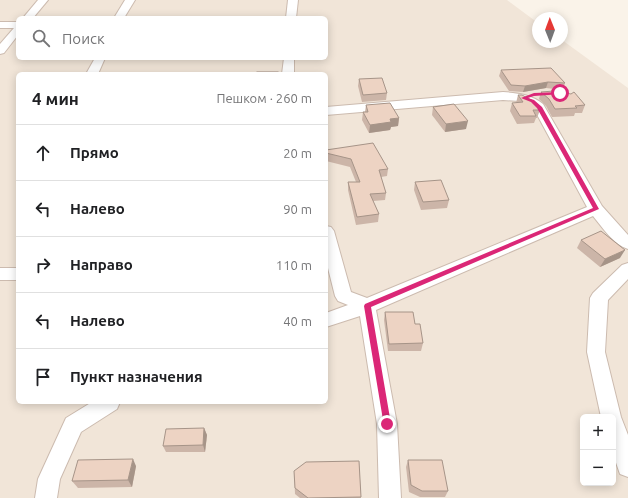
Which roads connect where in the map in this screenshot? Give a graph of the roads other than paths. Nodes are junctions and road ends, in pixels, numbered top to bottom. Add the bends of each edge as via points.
1 (43, 0) edge
2 (130, 0) edge
3 (293, 0) edge
4 (30, 16) edge
5 (120, 16) edge
6 (291, 16) edge
7 (0, 25) edge
8 (16, 25) edge
9 (16, 31) edge
10 (0, 51) edge
11 (99, 60) edge
12 (288, 60) edge
13 (93, 72) edge
14 (288, 72) edge
15 (541, 94) edge
16 (523, 98) junction
17 (328, 111) edge
18 (596, 209) junction
19 (328, 238) edge
20 (628, 243) edge
21 (628, 269) edge
22 (0, 274) edge
23 (16, 274) edge
24 (367, 306) junction
25 (328, 319) edge
26 (107, 404) edge
27 (610, 414) edge
28 (616, 431) edge
29 (628, 466) edge
30 (46, 498) edge
31 (390, 498) edge

1 - 4 street
2 - 5 street
3 - 6 street
7 - 8 street
9 - 10 street
11 - 13 street
12 - 14 street
15 - 16 street
16 - 17 street via 503,96
16 - 18 street via 533,101 539,107
18 - 20 street
18 - 24 street
19 - 24 street via 344,296
21 - 27 street via 598,298 596,352
22 - 23 street
24 - 25 street
24 - 31 street via 387,424
26 - 30 street via 73,425 50,479
28 - 29 street

